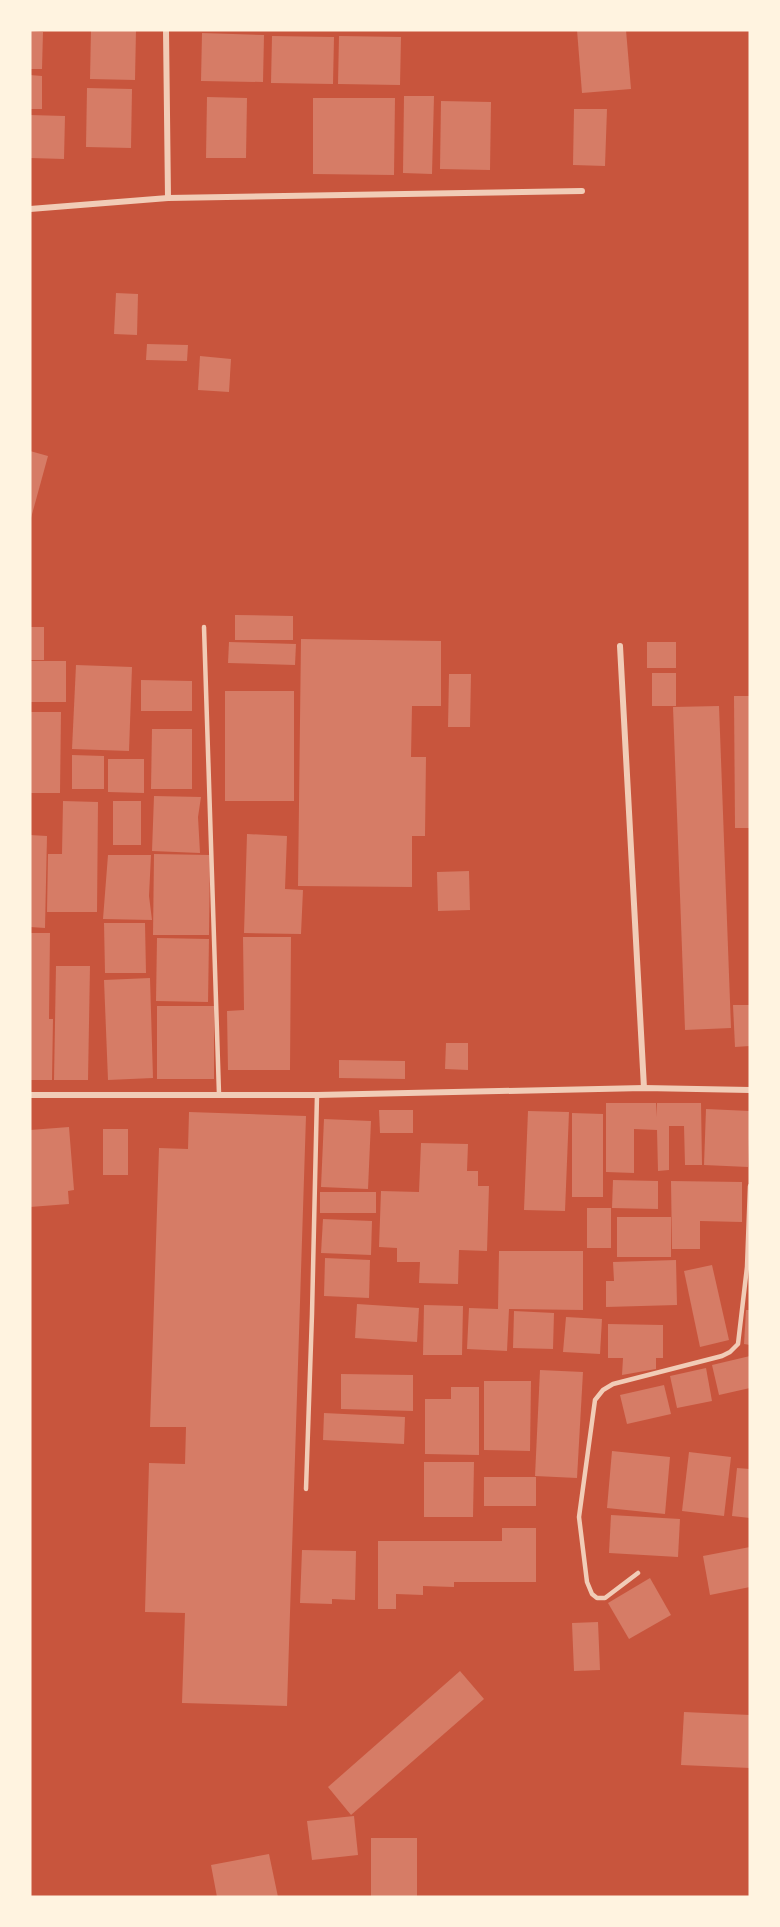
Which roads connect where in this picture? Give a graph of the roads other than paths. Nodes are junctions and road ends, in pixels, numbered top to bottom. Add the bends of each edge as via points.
1 (166, 30) edge
2 (582, 191) dead end
3 (168, 198) junction
4 (30, 209) edge
5 (204, 627) dead end
6 (620, 646) dead end
7 (644, 1088) junction
8 (750, 1090) edge
9 (219, 1094) junction
10 (30, 1095) edge
11 (317, 1095) junction
12 (750, 1186) edge
13 (306, 1489) dead end
14 (638, 1573) dead end

1 - 3 street
2 - 3 street
3 - 4 street
5 - 9 lane
6 - 7 street
7 - 8 street
7 - 11 street
9 - 10 street
9 - 11 street
11 - 13 lane
12 - 14 lane via 747,1267 738,1344 722,1356 613,1384 595,1400 579,1517 586,1582 592,1594 606,1598

